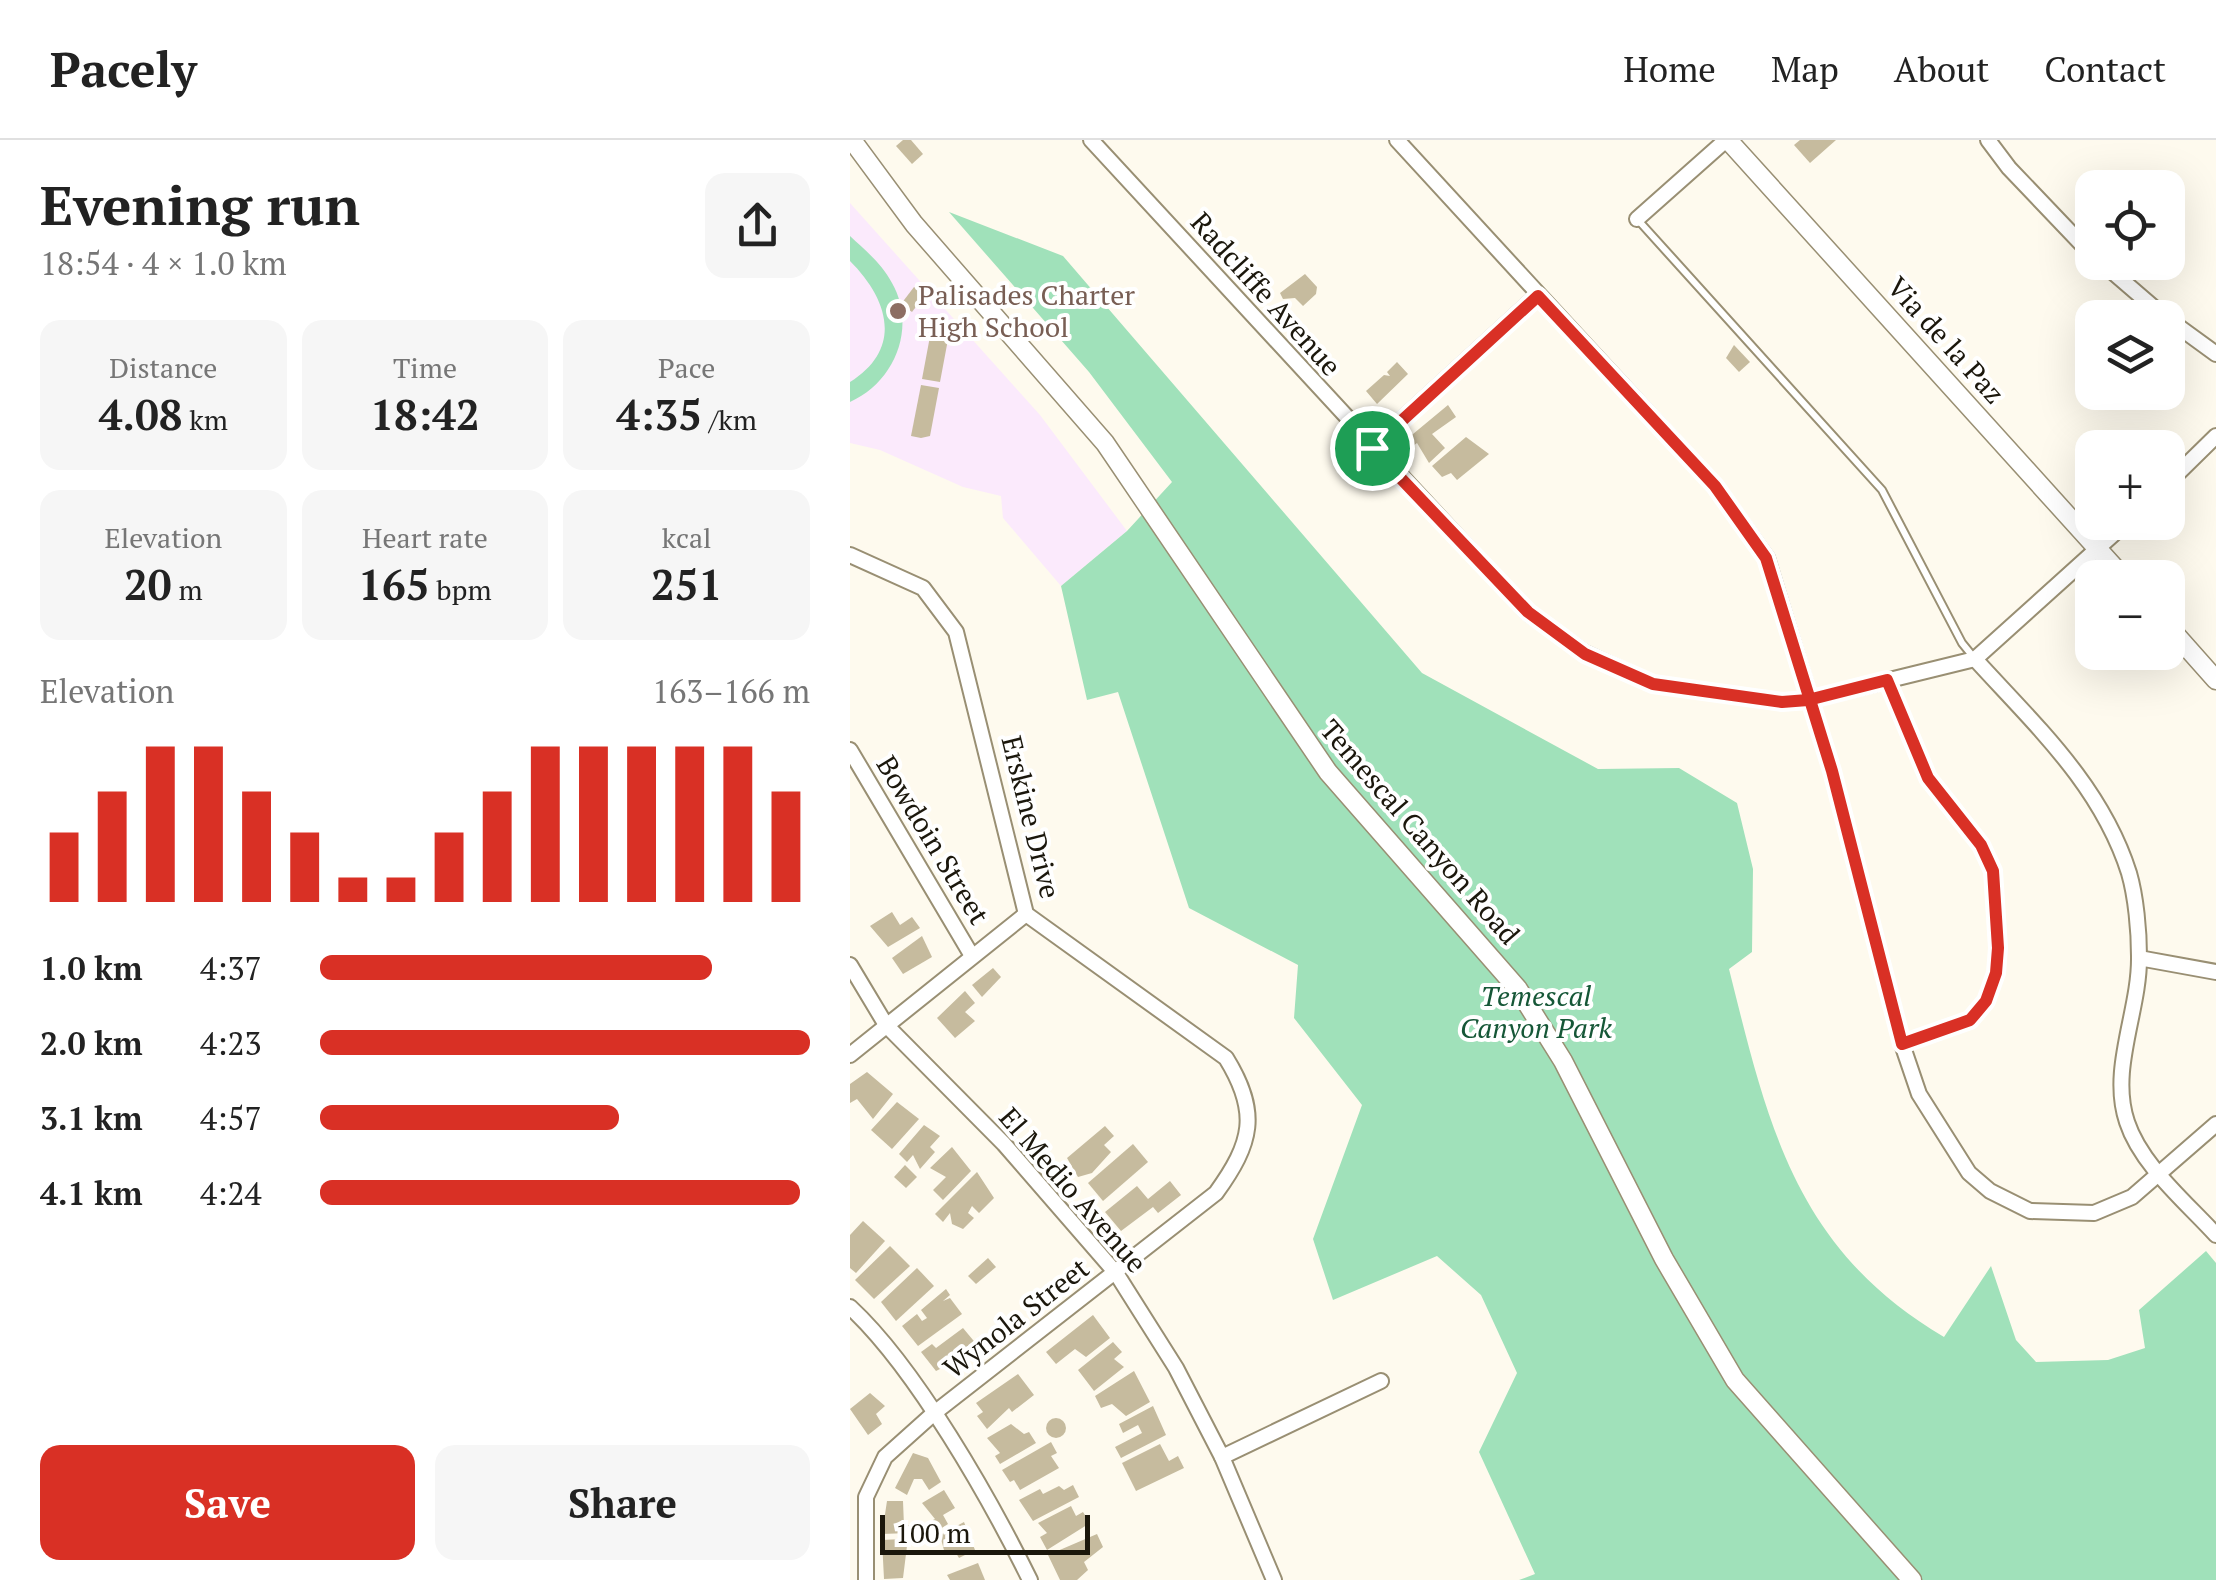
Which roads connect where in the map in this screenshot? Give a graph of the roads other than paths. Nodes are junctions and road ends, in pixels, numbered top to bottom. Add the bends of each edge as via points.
1 (852, 140) edge
2 (1091, 140) edge
3 (1397, 140) edge
4 (1727, 140) edge
5 (1988, 140) edge
6 (1637, 218) joint
7 (2075, 236) edge
8 (2122, 280) edge
9 (1538, 296) junction
10 (2146, 300) edge
11 (2185, 331) edge
12 (2216, 354) edge
13 (2216, 436) edge
14 (1372, 448) junction
15 (2185, 466) edge
16 (2109, 540) edge
17 (2099, 550) junction
18 (850, 555) edge
19 (2108, 560) edge
20 (2185, 645) edge
21 (1974, 659) junction
22 (1887, 680) junction
23 (2216, 680) edge
24 (1808, 700) junction
25 (850, 750) edge
26 (1026, 914) junction
27 (972, 956) junction
28 (2140, 958) junction
29 (850, 965) edge
30 (2216, 972) edge
31 (886, 1026) junction
32 (1902, 1044) junction
33 (850, 1055) edge
34 (1250, 1120) joint
35 (2216, 1124) edge
36 (2161, 1175) junction
37 (2216, 1235) edge
38 (1116, 1273) junction
39 (850, 1308) edge
40 (1380, 1381) dead end
41 (933, 1414) junction
42 (1222, 1457) junction
43 (866, 1580) edge
44 (1030, 1580) edge
45 (1274, 1580) edge
46 (1912, 1580) edge

1 - 46 main road, Temescal Canyon Road via 914,224 1105,443 1328,772 1518,990 1736,1380
2 - 14 street, Radcliffe Avenue
3 - 9 street
4 - 6 street
4 - 17 main road, Via de la Paz
5 - 7 street
6 - 21 lane via 1882,490
8 - 10 street
9 - 14 street
9 - 24 street via 1715,486 1766,558
11 - 12 street
13 - 15 street
14 - 24 street, Radcliffe Avenue via 1528,612 1585,654 1653,684
16 - 17 street
17 - 19 main road, Via de la Paz
17 - 21 street
18 - 26 street, Erskine Drive via 923,588 956,632
20 - 23 main road
21 - 22 street, Radcliffe Avenue
21 - 28 street via 2084,779 2106,816 2130,876
22 - 24 street, Radcliffe Avenue
22 - 32 lane via 1928,778 1981,845 1993,871 1998,948 1986,1001 1970,1020
24 - 32 street
25 - 27 street, Bowdoin Street
26 - 27 street
26 - 34 street, Erskine Drive via 1226,1058
27 - 31 street
28 - 30 street
28 - 36 street via 2120,1094 2134,1139
29 - 31 street, El Medio Avenue
31 - 33 street
31 - 38 street, El Medio Avenue via 1004,1144
32 - 36 street via 1942,1137 1969,1174 2011,1204 2052,1215 2094,1213
34 - 38 street, Wynola Street via 1239,1161 1216,1193
35 - 36 street
36 - 37 street
38 - 41 street, Wynola Street
38 - 42 street, El Medio Avenue
39 - 41 street
40 - 42 street
41 - 43 street, Wynola Street via 885,1457 866,1497
41 - 44 street
42 - 45 street, El Medio Avenue

